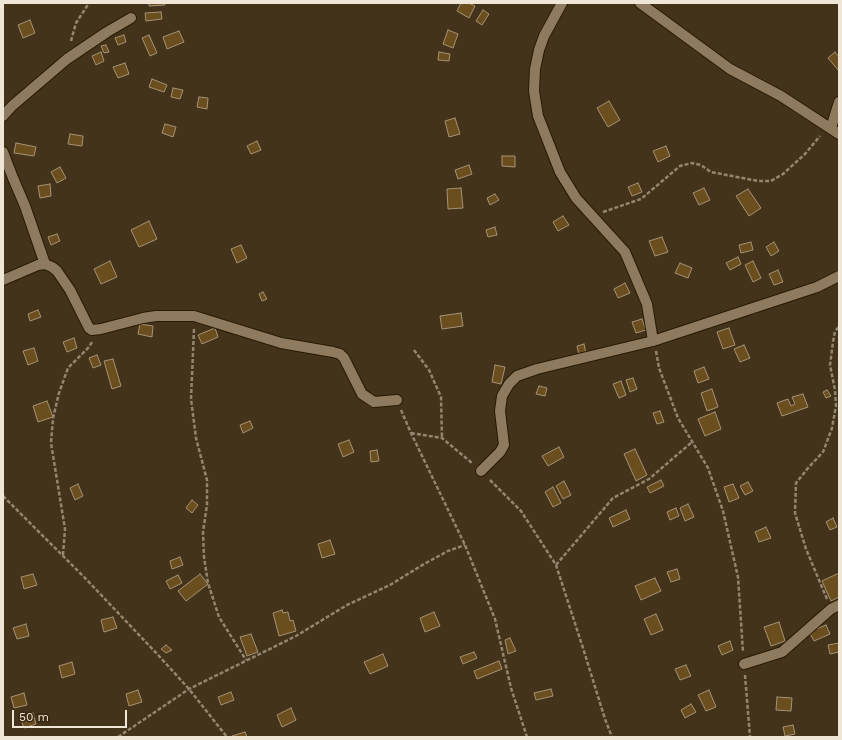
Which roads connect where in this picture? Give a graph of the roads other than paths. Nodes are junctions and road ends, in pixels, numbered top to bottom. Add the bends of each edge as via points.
1 (562, 3) edge
2 (640, 3) edge
3 (131, 18) dead end
4 (839, 102) edge
5 (3, 116) edge
6 (835, 131) edge
7 (3, 152) edge
8 (45, 264) junction
9 (839, 276) edge
10 (3, 280) edge
11 (653, 341) junction
12 (397, 400) road end
13 (481, 471) road end
14 (835, 607) edge
15 (744, 664) road end

1 - 11 street via 539,50 534,91 538,116 560,172 576,198 625,252 646,304
2 - 6 street via 730,69 781,96
3 - 5 street via 67,59
4 - 6 street
7 - 8 street
8 - 10 street
8 - 12 street via 57,271 70,290 89,328 96,330 156,316 194,316 281,343 340,354 362,394 374,402
9 - 11 street via 817,287
11 - 13 street via 537,368 516,376 502,396 500,411 504,445
14 - 15 street via 782,652

